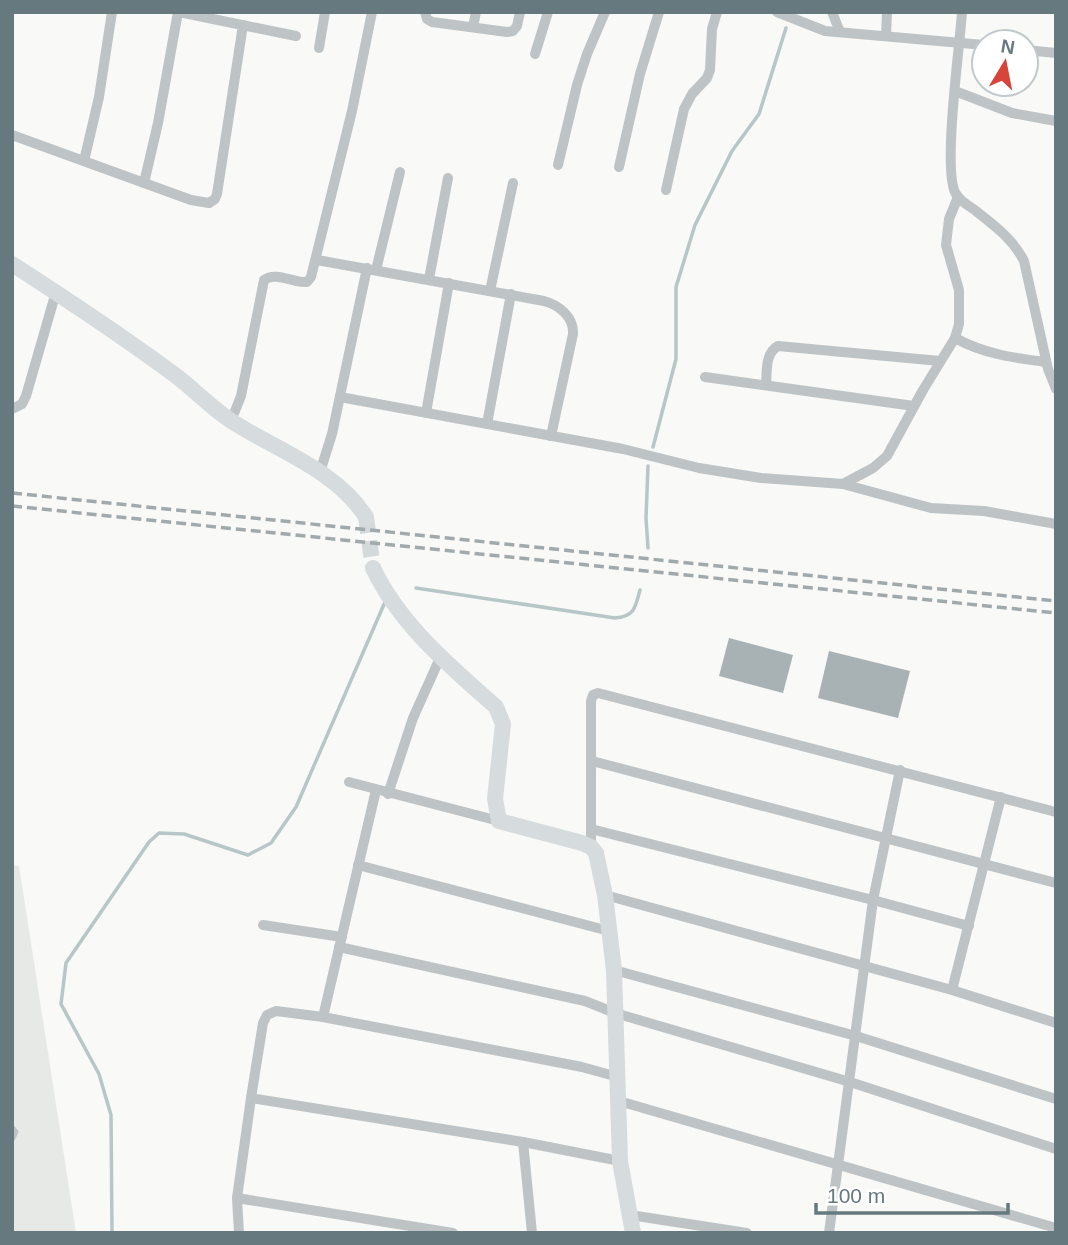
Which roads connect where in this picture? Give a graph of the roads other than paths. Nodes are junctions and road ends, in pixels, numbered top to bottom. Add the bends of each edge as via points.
1 (112, 12) edge
2 (178, 12) edge
3 (326, 12) edge
4 (372, 12) edge
5 (425, 12) edge
6 (476, 12) edge
7 (520, 12) edge
8 (548, 12) edge
9 (605, 12) edge
10 (659, 12) edge
11 (717, 12) edge
12 (778, 12) edge
13 (832, 12) edge
14 (887, 12) edge
15 (961, 12) edge
16 (232, 17) edge
17 (243, 25) junction
18 (473, 27) junction
19 (839, 32) junction
20 (296, 36) dead end
21 (886, 36) junction
22 (960, 43) junction
23 (970, 44) edge
24 (318, 47) dead end
25 (535, 54) dead end
26 (955, 91) junction
27 (1056, 121) edge
28 (12, 135) edge
29 (84, 161) junction
30 (558, 165) dead end
31 (619, 167) dead end
32 (400, 172) dead end
33 (449, 178) dead end
34 (144, 183) junction
35 (513, 183) dead end
36 (666, 190) dead end
37 (958, 197) junction
38 (317, 260) junction
39 (12, 264) edge
40 (371, 269) junction
41 (429, 279) junction
42 (449, 283) junction
43 (491, 291) junction
44 (56, 292) junction
45 (511, 294) junction
46 (955, 338) junction
47 (1042, 345) junction
48 (1056, 345) edge
49 (940, 361) junction
50 (1046, 362) junction
51 (705, 377) dead end
52 (766, 385) junction
53 (1056, 389) edge
54 (340, 397) junction
55 (914, 406) junction
56 (12, 410) edge
57 (426, 413) junction
58 (231, 421) junction
59 (487, 424) junction
60 (551, 436) junction
61 (320, 472) junction
62 (844, 484) junction
63 (366, 517) tunnel mouth
64 (1056, 524) edge
65 (373, 568) tunnel mouth
66 (440, 658) junction
67 (592, 761) junction
68 (900, 770) junction
69 (349, 782) dead end
70 (376, 790) junction
71 (388, 794) junction
72 (1001, 797) junction
73 (1056, 811) edge
74 (499, 821) junction
75 (591, 829) junction
76 (884, 839) junction
77 (591, 847) junction
78 (986, 864) junction
79 (358, 865) junction
80 (1056, 883) edge
81 (604, 895) junction
82 (873, 900) junction
83 (263, 925) dead end
84 (969, 926) junction
85 (609, 931) junction
86 (341, 942) junction
87 (863, 968) junction
88 (614, 970) junction
89 (952, 990) junction
90 (615, 1013) junction
91 (323, 1017) junction
92 (1056, 1023) edge
93 (856, 1036) junction
94 (618, 1077) junction
95 (849, 1082) junction
96 (251, 1098) junction
97 (1056, 1099) edge
98 (619, 1101) junction
99 (12, 1127) edge
100 (12, 1140) edge
101 (523, 1142) junction
102 (1056, 1149) edge
103 (620, 1161) junction
104 (839, 1163) junction
105 (237, 1198) junction
106 (630, 1215) junction
107 (1056, 1228) edge
108 (239, 1233) edge
109 (453, 1233) edge
110 (532, 1233) edge
111 (634, 1233) edge
112 (747, 1233) edge
113 (829, 1233) edge

1 - 29 street
2 - 16 street
2 - 34 street
3 - 24 street
4 - 38 street
5 - 18 street via 432,22
6 - 18 street
7 - 18 street via 513,31
8 - 25 street
9 - 30 street via 580,74
10 - 31 street
11 - 36 street via 710,70 684,109
12 - 19 street via 812,27
13 - 19 street
14 - 21 street
15 - 22 street
16 - 17 street
17 - 20 street
17 - 34 street via 215,199 203,204
19 - 21 street
21 - 22 street
22 - 23 street
22 - 26 street
26 - 27 street via 1012,113
26 - 37 street via 951,174
28 - 29 street
29 - 34 street
32 - 40 street
33 - 41 street
35 - 43 street
37 - 46 street via 946,245 959,290
37 - 47 street via 1018,248
38 - 40 street
38 - 58 street via 307,282 274,276 264,280 241,396
39 - 44 street
40 - 41 street
40 - 54 street
41 - 42 street
42 - 43 street
42 - 57 street
43 - 45 street
44 - 56 street via 26,396
44 - 58 street
45 - 59 street
45 - 60 street via 559,307 573,327
46 - 49 street
46 - 50 street via 990,353
47 - 48 street
47 - 50 street
49 - 52 street via 778,346 769,356
49 - 55 street
50 - 53 street
51 - 52 street
52 - 55 street
54 - 57 street
54 - 61 street
55 - 62 street via 887,456
57 - 59 street
58 - 61 street
59 - 60 street
60 - 62 street via 711,470
61 - 63 street
62 - 64 street via 931,508 984,511
65 - 66 street via 397,609
66 - 71 street via 413,718
66 - 74 street via 500,715 503,724 495,799
67 - 68 street via 591,701 598,693
67 - 75 street
67 - 76 street
68 - 72 street
68 - 76 street
69 - 70 street
70 - 71 street
70 - 79 street
71 - 74 street
72 - 73 street
72 - 78 street
74 - 77 street
75 - 77 street
75 - 82 street
76 - 78 street
76 - 82 street
77 - 81 street
78 - 80 street
78 - 84 street
79 - 85 street
79 - 86 street
81 - 85 street
81 - 87 street
82 - 84 street
82 - 87 street
83 - 86 street
84 - 89 street
85 - 88 street
86 - 90 street
86 - 91 street
87 - 89 street
87 - 93 street
88 - 90 street
88 - 93 street
89 - 92 street
90 - 94 street
90 - 95 street
91 - 94 street
91 - 96 street via 276,1011 267,1015
93 - 95 street
93 - 97 street
94 - 98 street
95 - 102 street
95 - 104 street
96 - 101 street
96 - 105 street
98 - 103 street
98 - 104 street
99 - 100 lane via 16,1132
101 - 103 street
101 - 110 street
103 - 106 street
104 - 107 street
104 - 113 street
105 - 108 street
105 - 109 street
106 - 111 street
106 - 112 street

